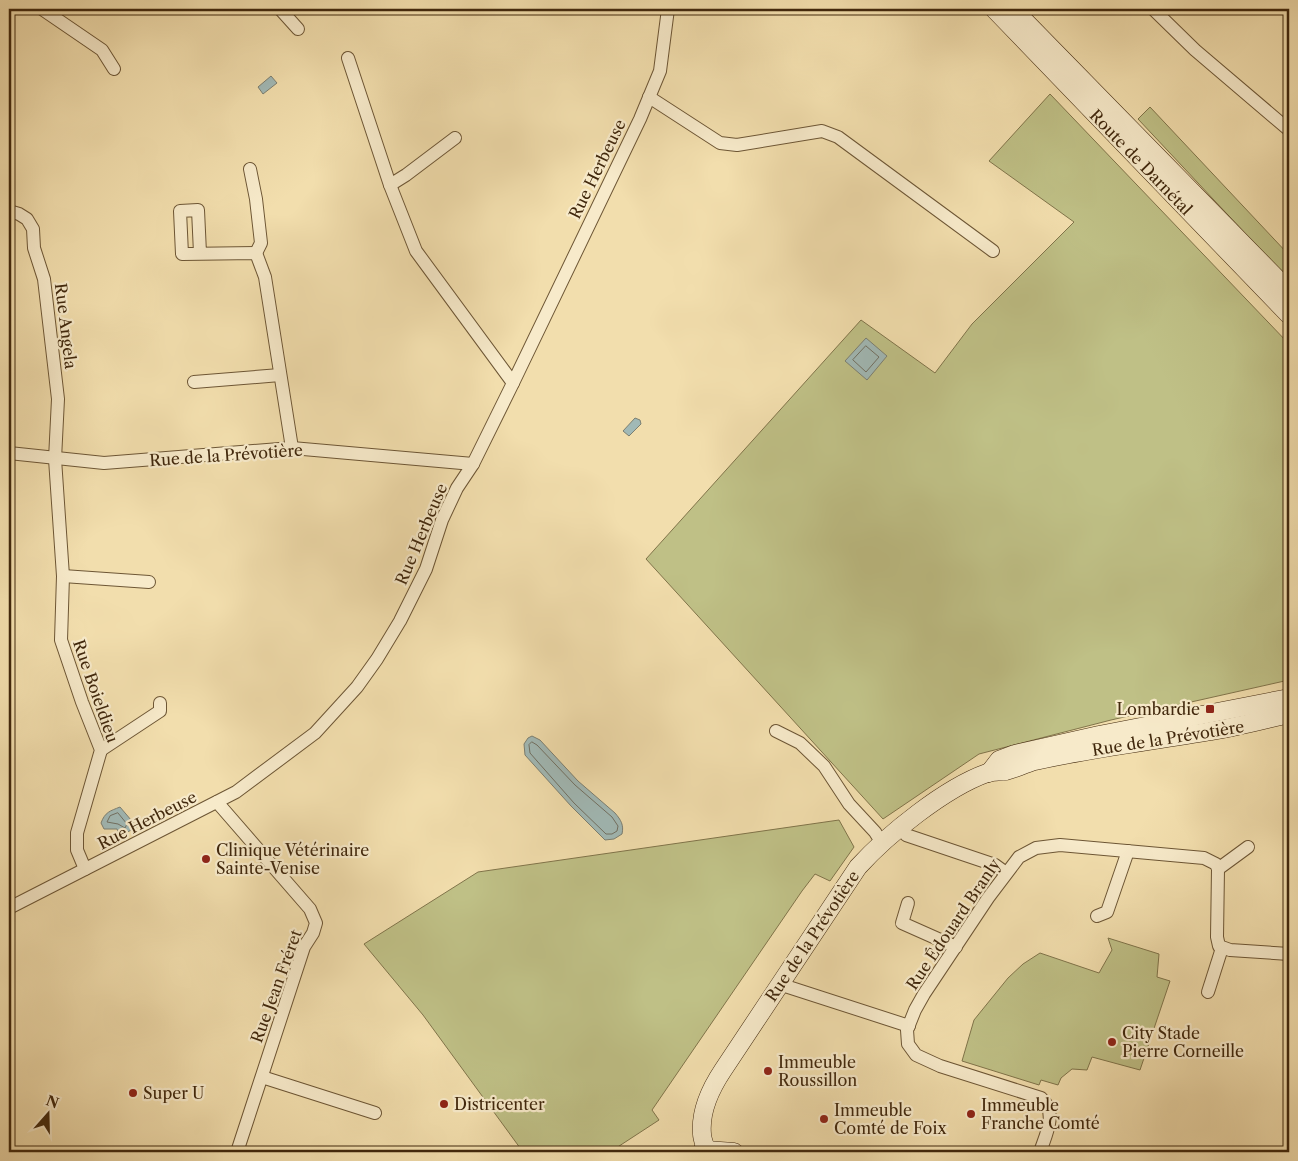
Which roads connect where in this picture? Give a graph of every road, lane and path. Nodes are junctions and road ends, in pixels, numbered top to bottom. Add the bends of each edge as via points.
1 (42, 9) edge
2 (280, 9) edge
3 (668, 9) edge
4 (994, 9) edge
5 (1013, 9) edge
6 (1153, 9) edge
7 (298, 29) dead end
8 (348, 58) dead end
9 (114, 69) dead end
10 (650, 97) junction
11 (1289, 130) edge
12 (455, 138) dead end
13 (250, 169) dead end
14 (390, 185) junction
15 (9, 211) edge
16 (993, 250) dead end
17 (256, 253) junction
18 (200, 254) dead end
19 (1289, 291) edge
20 (1289, 315) edge
21 (280, 375) junction
22 (194, 382) dead end
23 (513, 383) junction
24 (292, 448) junction
25 (9, 453) edge
26 (55, 459) junction
27 (473, 464) junction
28 (63, 576) junction
29 (149, 582) dead end
30 (1289, 698) edge
31 (160, 704) dead end
32 (1289, 714) edge
33 (776, 731) dead end
34 (101, 750) junction
35 (989, 773) junction
36 (218, 802) junction
37 (906, 835) dead end
38 (882, 843) junction
39 (1248, 847) dead end
40 (1128, 851) junction
41 (86, 869) junction
42 (1218, 869) junction
43 (1006, 873) junction
44 (908, 902) dead end
45 (9, 908) edge
46 (1097, 916) dead end
47 (956, 948) junction
48 (1222, 948) junction
49 (1289, 954) edge
50 (779, 984) junction
51 (1208, 992) dead end
52 (908, 1026) junction
53 (262, 1077) junction
54 (375, 1114) dead end
55 (703, 1151) edge
56 (237, 1152) edge
57 (734, 1152) edge
58 (1040, 1152) edge

1 - 9 street via 102,50
2 - 7 street
3 - 10 street, Rue Herbeuse via 660,71
4 - 20 street, Route de Darnétal
5 - 19 street, Route de Darnétal
6 - 11 street via 1195,50
8 - 14 street
10 - 16 street via 720,143 737,145 822,131 838,137
10 - 23 street, Rue Herbeuse
12 - 14 street
13 - 17 street via 260,243
14 - 23 street via 416,251
15 - 26 street, Rue Angela via 27,220 33,229 34,248 44,279 58,399
17 - 18 street
17 - 21 street via 265,277
21 - 22 street
21 - 24 street
23 - 27 street, Rue Herbeuse
24 - 26 street, Rue de la Prévotière via 104,463
24 - 27 street, Rue de la Prévotière
25 - 26 street, Rue de la Prévotière
26 - 28 street, Rue Boieldieu
27 - 36 street, Rue Herbeuse via 442,520 426,569 400,621 357,686 315,733
28 - 29 street
28 - 34 street, Rue Boieldieu via 61,640
30 - 35 street, Rue de la Prévotière via 1015,754 999,760
31 - 34 street via 160,711
32 - 35 street, Rue de la Prévotière via 1246,725 1071,754
33 - 38 street via 800,743 824,766
34 - 41 street, Rue Boieldieu via 77,833 77,850
35 - 38 street, Rue de la Prévotière via 942,797
36 - 41 street, Rue Herbeuse
36 - 53 street, Rue Jean Fréret via 310,909 316,922 304,947
37 - 43 street via 995,865
38 - 50 street, Rue de la Prévotière via 858,867
39 - 42 street
40 - 42 street, Rue Édouard Branly via 1204,858 1216,864
40 - 43 street, Rue Édouard Branly via 1047,846 1019,857
40 - 46 street via 1107,912
41 - 45 street, Rue Herbeuse
42 - 48 street via 1217,942
43 - 47 street, Rue Édouard Branly
44 - 47 street via 902,924
47 - 52 street, Rue Édouard Branly via 924,994
48 - 49 street
48 - 51 street
50 - 52 street
50 - 55 street, Rue de la Prévotière via 709,1095 702,1121
52 - 58 street via 906,1037 916,1055 1046,1102 1051,1112
53 - 54 street
53 - 56 street, Rue Jean Fréret
55 - 57 street

